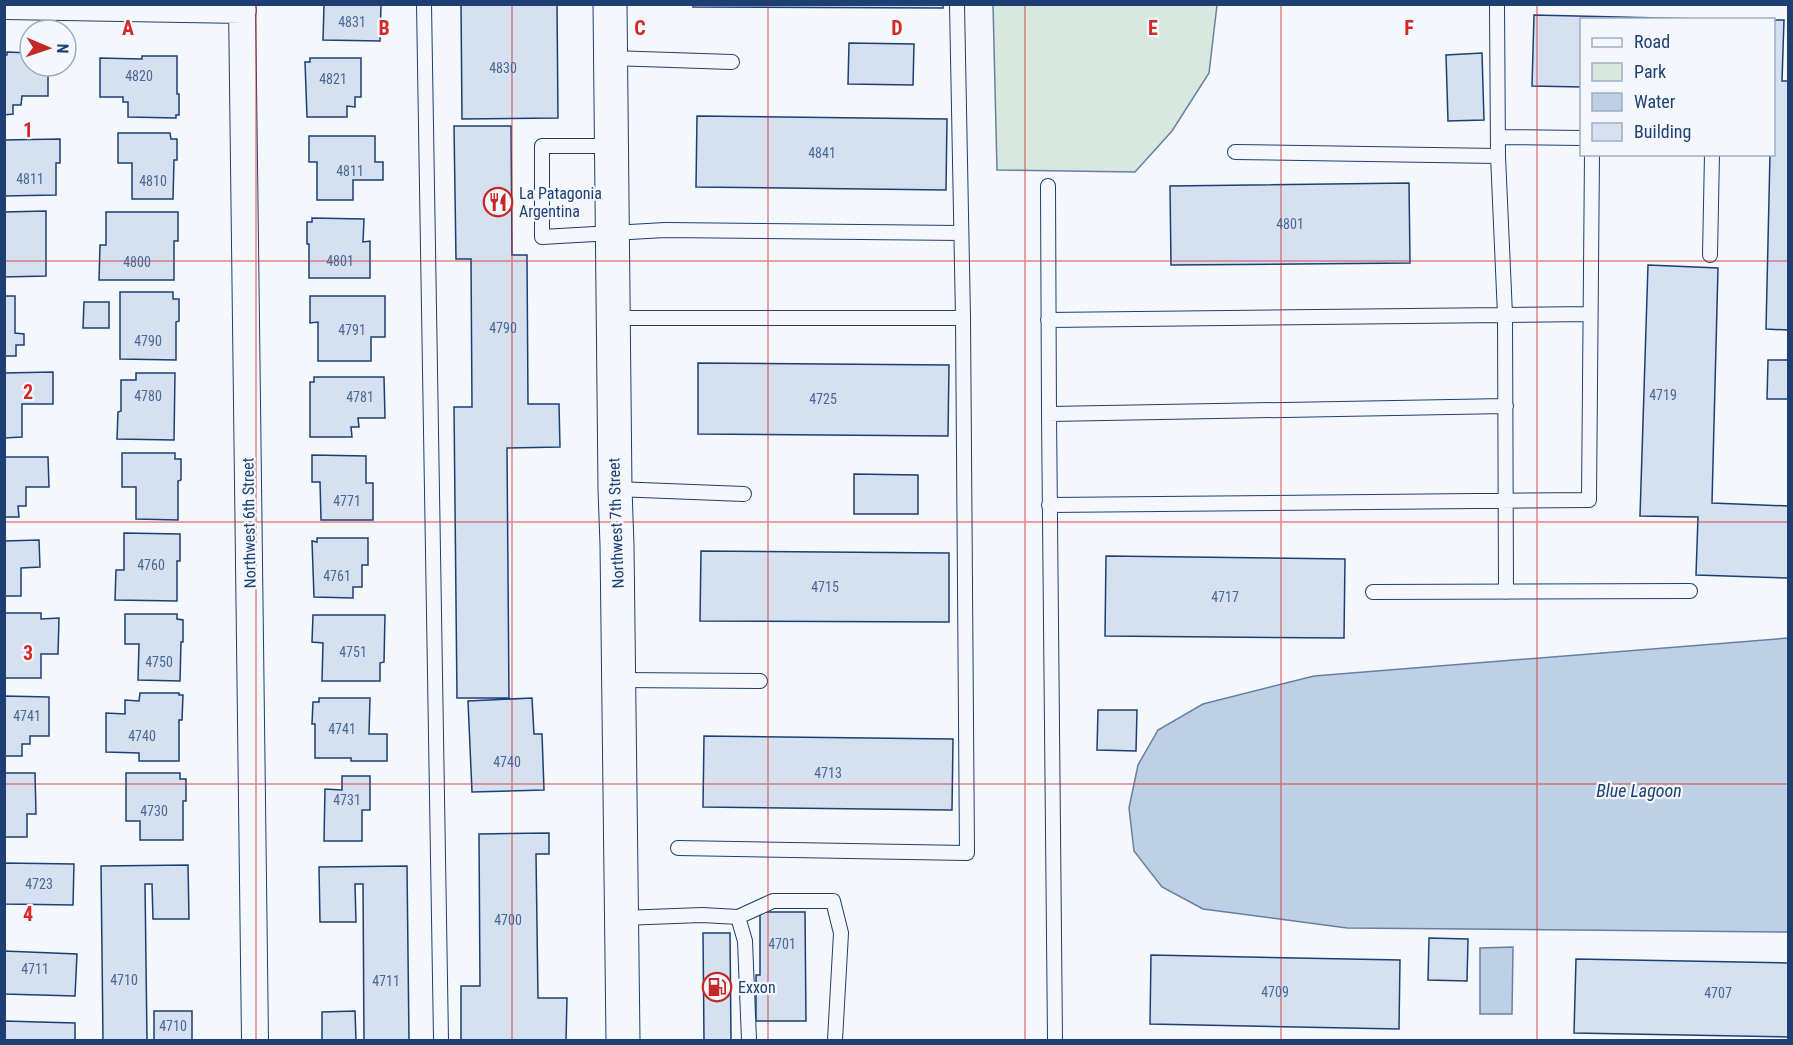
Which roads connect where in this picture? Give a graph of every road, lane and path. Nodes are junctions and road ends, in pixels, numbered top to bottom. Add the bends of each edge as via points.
1 (424, 4) edge
2 (610, 4) edge
3 (957, 4) edge
4 (1497, 4) edge
5 (4, 6) edge
6 (242, 7) edge
7 (611, 58) junction
8 (732, 62) dead end
9 (1498, 137) junction
10 (1580, 138) edge
11 (612, 146) junction
12 (1235, 152) dead end
13 (1498, 156) junction
14 (1592, 156) edge
15 (1712, 156) edge
16 (1048, 186) dead end
17 (612, 233) junction
18 (961, 233) junction
19 (1710, 255) dead end
20 (1590, 314) junction
21 (1505, 315) junction
22 (613, 318) junction
23 (963, 318) junction
24 (1048, 320) junction
25 (1506, 405) junction
26 (1048, 414) junction
27 (615, 489) junction
28 (744, 494) dead end
29 (1505, 501) junction
30 (1049, 505) junction
31 (1690, 591) dead end
32 (1373, 592) dead end
33 (1506, 592) junction
34 (619, 680) junction
35 (760, 681) dead end
36 (678, 848) dead end
37 (738, 916) junction
38 (622, 918) junction
39 (255, 1041) edge
40 (441, 1041) edge
41 (623, 1041) edge
42 (749, 1041) edge
43 (835, 1041) edge
44 (1054, 1041) edge

1 - 40 lane
2 - 7 main road, Northwest 7th Street
3 - 18 lane
4 - 9 lane
5 - 6 street
6 - 39 street, Northwest 6th Street
7 - 8 lane
7 - 11 main road, Northwest 7th Street
9 - 10 lane
9 - 13 lane
11 - 17 main road, Northwest 7th Street
11 - 17 lane via 542,146 542,237
12 - 13 lane
13 - 21 lane
14 - 20 lane
15 - 19 lane
16 - 24 lane
17 - 18 lane
17 - 22 main road, Northwest 7th Street
18 - 23 lane
20 - 21 lane
20 - 29 lane via 1589,500
21 - 24 lane
21 - 25 lane
22 - 23 lane
22 - 27 main road, Northwest 7th Street
23 - 36 lane via 967,853
24 - 26 lane
25 - 26 lane
25 - 29 lane
26 - 30 lane
27 - 28 lane
27 - 34 main road, Northwest 7th Street
29 - 30 lane
29 - 33 lane
30 - 44 lane
31 - 33 lane
32 - 33 lane
34 - 35 lane
34 - 38 main road, Northwest 7th Street
37 - 38 lane
37 - 42 lane via 745,941
37 - 43 lane via 772,901 833,901 841,933
38 - 41 main road, Northwest 7th Street

